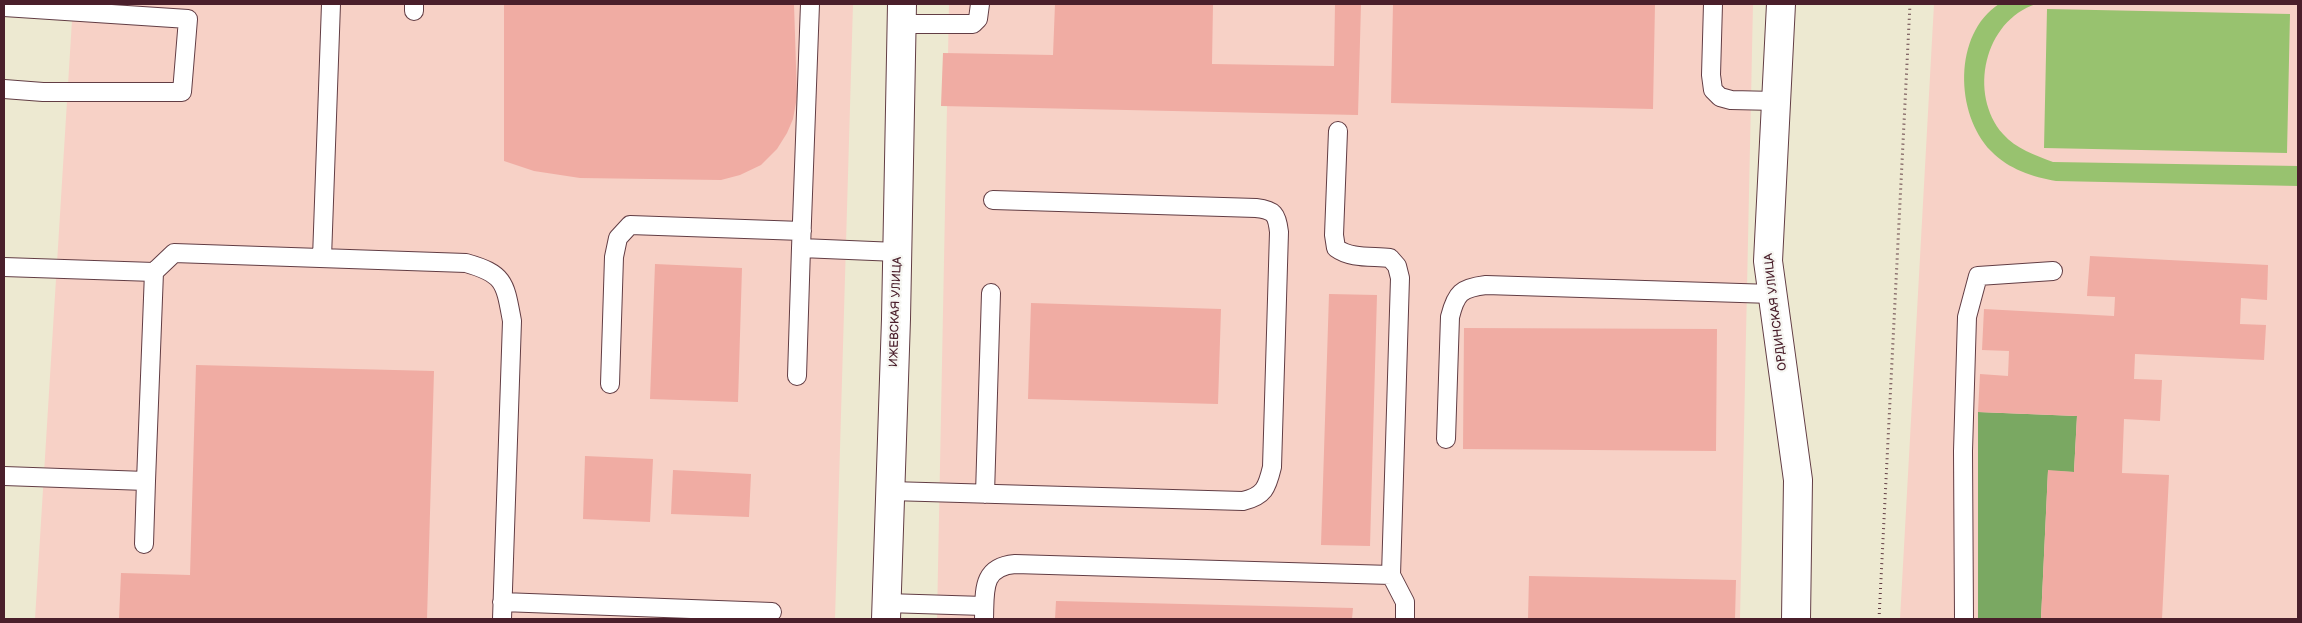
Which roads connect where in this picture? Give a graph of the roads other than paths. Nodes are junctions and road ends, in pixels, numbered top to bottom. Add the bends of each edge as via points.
1 (331, 4) edge
2 (810, 4) edge
3 (980, 4) edge
4 (1713, 4) edge
5 (1781, 4) edge
6 (4, 7) edge
7 (902, 14) edge
8 (4, 89) edge
9 (1776, 101) junction
10 (1338, 131) dead end
11 (994, 200) dead end
12 (802, 230) junction
13 (802, 248) junction
14 (897, 252) junction
15 (322, 258) junction
16 (4, 267) edge
17 (2054, 271) dead end
18 (154, 272) junction
19 (991, 293) dead end
20 (1772, 294) junction
21 (797, 376) dead end
22 (610, 384) dead end
23 (1446, 439) dead end
24 (4, 476) edge
25 (146, 481) junction
26 (890, 491) junction
27 (985, 494) junction
28 (144, 544) dead end
29 (1391, 575) junction
30 (502, 611) edge
31 (886, 611) edge
32 (772, 612) dead end
33 (984, 613) edge
34 (1405, 619) edge
35 (1796, 619) edge
36 (1964, 619) edge

1 - 15 lane
2 - 12 lane
3 - 7 lane via 974,24
4 - 9 lane via 1710,75 1713,90 1720,97 1731,100
5 - 9 street, ОРДИНСКАЯ УЛИЦА
6 - 8 lane via 188,19 182,92
7 - 14 street, ИЖЕВСКАЯ УЛИЦА
9 - 20 street, ОРДИНСКАЯ УЛИЦА via 1768,261
10 - 29 lane via 1336,248 1353,256 1390,258 1397,266 1400,278
11 - 27 lane via 1269,210 1277,218 1279,232 1272,467 1268,485 1257,498 1243,502
12 - 13 lane
12 - 22 lane via 630,225 618,238 614,257
13 - 14 lane
13 - 21 lane
14 - 26 street, ИЖЕВСКАЯ УЛИЦА
15 - 18 lane via 174,253
15 - 30 lane via 466,263 488,269 506,288 512,321
16 - 18 lane
17 - 36 lane via 1978,276 1967,317 1963,452
18 - 25 lane
19 - 27 lane
20 - 23 lane via 1469,287 1454,298 1450,317
20 - 35 street, ОРДИНСКАЯ УЛИЦА via 1798,480
24 - 25 lane
25 - 28 lane
26 - 27 lane
26 - 31 street, ИЖЕВСКАЯ УЛИЦА
29 - 33 lane via 1001,565 989,575
29 - 34 lane via 1405,602
30 - 32 lane
31 - 33 lane

